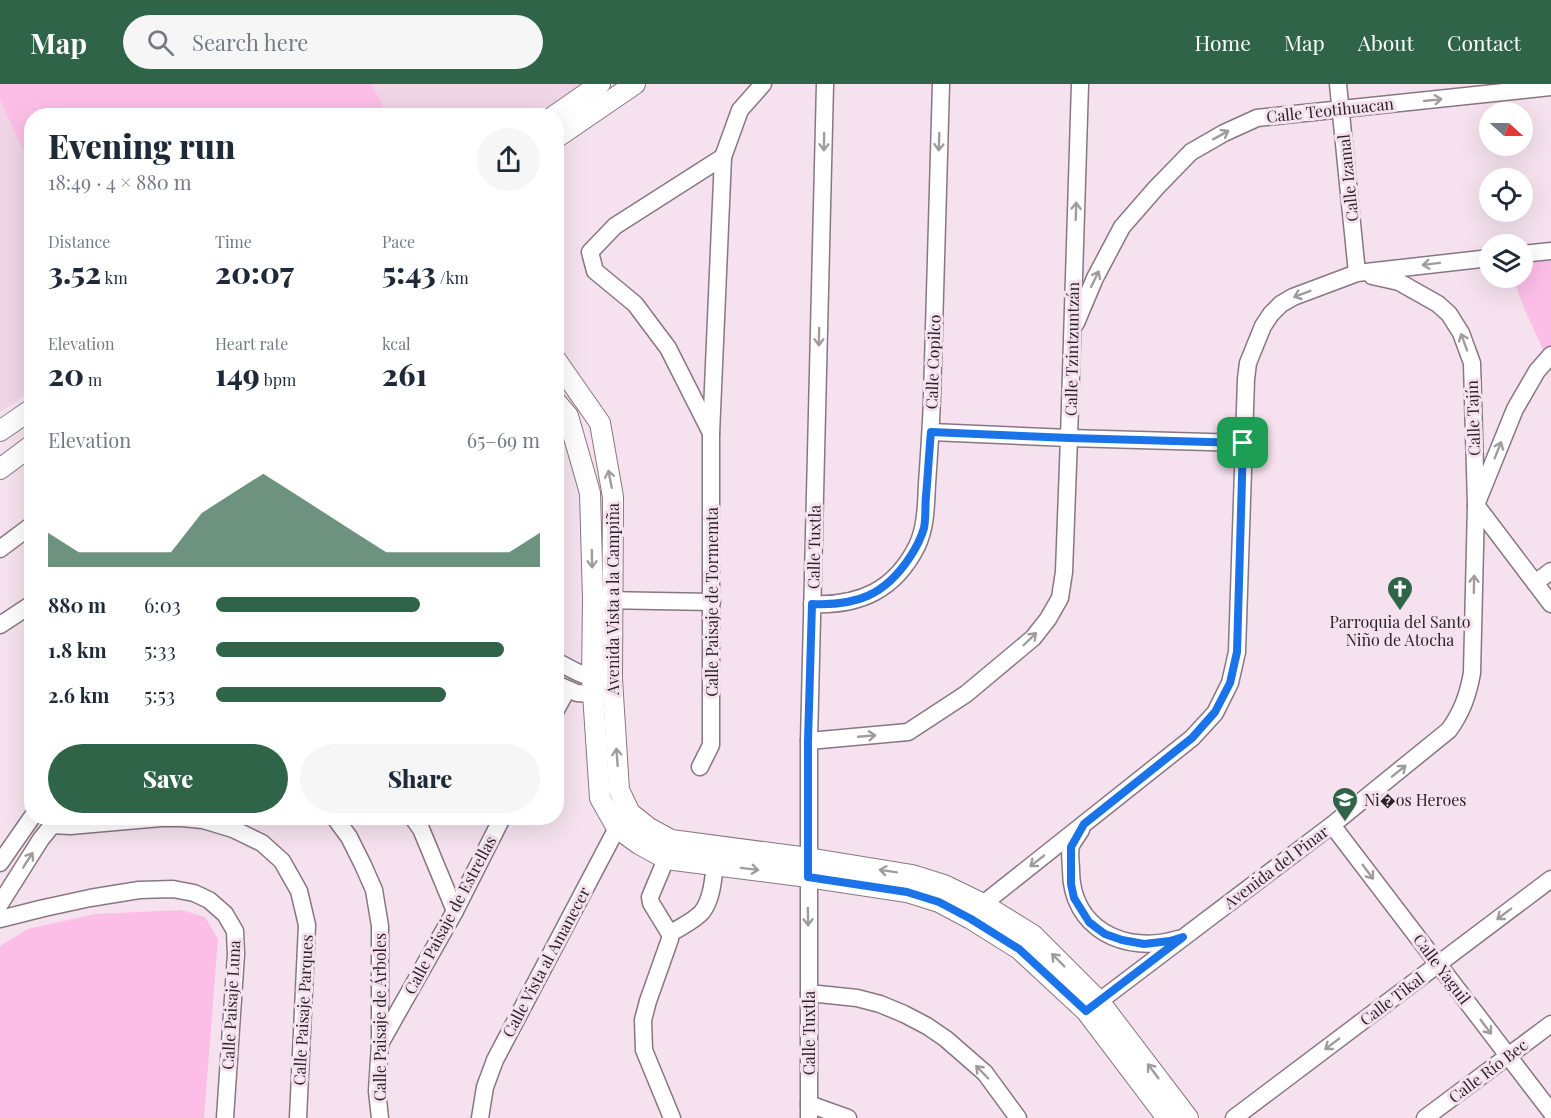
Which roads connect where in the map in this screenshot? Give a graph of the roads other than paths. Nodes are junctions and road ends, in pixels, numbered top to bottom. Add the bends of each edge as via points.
1 (600, 84) edge
2 (635, 84) edge
3 (763, 84) edge
4 (825, 84) edge
5 (941, 84) edge
6 (1080, 84) edge
7 (1338, 84) edge
8 (1551, 87) edge
9 (564, 109) edge
10 (1341, 109) junction
11 (564, 133) edge
12 (723, 157) junction
13 (1551, 251) edge
14 (1533, 253) edge
15 (1479, 259) edge
16 (1357, 273) junction
17 (1072, 332) junction
18 (1551, 355) edge
19 (564, 371) edge
20 (564, 411) edge
21 (24, 414) edge
22 (0, 431) edge
23 (931, 432) junction
24 (711, 434) junction
25 (1070, 438) junction
26 (1243, 443) junction
27 (24, 451) edge
28 (0, 468) edge
29 (1476, 504) junction
30 (24, 531) edge
31 (0, 549) edge
32 (1551, 571) edge
33 (1535, 583) junction
34 (602, 600) junction
35 (712, 602) junction
36 (812, 604) junction
37 (1551, 604) edge
38 (24, 609) edge
39 (0, 625) edge
40 (564, 666) edge
41 (592, 687) junction
42 (612, 687) junction
43 (564, 688) edge
44 (808, 741) junction
45 (700, 767) dead end
46 (630, 813) junction
47 (1084, 824) junction
48 (27, 825) edge
49 (52, 825) edge
50 (220, 825) edge
51 (340, 825) edge
52 (418, 825) edge
53 (498, 825) edge
54 (1332, 825) junction
55 (617, 828) junction
56 (671, 840) junction
57 (666, 859) junction
58 (0, 863) edge
59 (715, 865) junction
60 (808, 867) junction
61 (1551, 879) edge
62 (0, 904) edge
63 (983, 904) junction
64 (455, 911) junction
65 (0, 919) edge
66 (971, 919) junction
67 (670, 934) junction
68 (1183, 937) junction
69 (1438, 964) junction
70 (809, 993) junction
71 (1093, 1006) junction
72 (1551, 1024) edge
73 (380, 1043) junction
74 (1508, 1056) junction
75 (809, 1111) edge
76 (1551, 1112) edge
77 (225, 1118) edge
78 (298, 1118) edge
79 (380, 1118) edge
80 (480, 1118) edge
81 (672, 1118) edge
82 (848, 1118) edge
83 (1018, 1118) edge
84 (1167, 1118) edge
85 (1188, 1118) edge
86 (1234, 1118) edge
87 (1425, 1118) edge

1 - 9 street
2 - 11 street
3 - 12 street, Calle Paisaje de Tormemta via 740,110
4 -> 36 street, Calle Tuxtla
5 -> 23 street, Calle Copilco
17 -> 6 street, Calle Tzintzuntzán
7 - 10 street, Calle Izamal
10 -> 8 street, Calle Teotihuacan
10 - 16 street, Calle Izamal
17 -> 10 street, Calle Teotihuacan via 1122,227 1191,152 1257,118
12 - 24 street, Calle Paisaje de Tormemta
12 - 24 street, Calle Paisaje de Tormemta via 615,226 590,252 595,271 635,304 668,348
13 - 14 street
15 -> 16 street, Avenida del Pinar
16 -> 26 street, Avenida del Pinar via 1293,297 1271,314 1248,363
29 -> 16 street, Calle Tajín via 1472,363 1461,333 1449,315 1426,297 1398,282
17 - 25 street, Calle Tzintzuntzán
29 -> 18 street, Avenida del Pinar via 1515,409
34 -> 19 street, Avenida Vista a la Campiña via 614,497 600,423
20 -> 34 street, Avenida Vista a la Campiña via 590,493
21 - 22 street
23 - 25 street
23 - 36 street, Calle Copilco via 924,527 904,566 892,580 867,597
24 - 35 street, Calle Paisaje de Tormemta
25 - 26 street
44 -> 25 street, Calle Tzintzuntzán via 908,732 966,694 1033,638 1060,598
26 - 47 street, Avenida del Pinar via 1237,652 1230,683 1215,712 1192,738
27 - 28 street
29 - 33 street
54 -> 29 street, Avenida del Pinar via 1449,730 1462,708 1472,673
30 - 31 street
32 - 33 street
33 - 37 street
34 - 35 street
34 - 41 street, Avenida Vista a la Campiña
34 - 42 street, Avenida Vista a la Campiña
35 - 45 street, Calle Paisaje de Tormemta via 711,745
36 - 44 street, Calle Tuxtla
38 - 39 street
40 - 41 street
41 - 42 street
41 - 43 street via 577,693
41 - 55 street, Avenida Vista a la Campiña via 600,798
46 -> 42 street, Avenida Vista a la Campiña via 619,790
44 - 60 street, Calle Tuxtla
46 - 55 street, Calle Vista al Amanecer
46 - 56 street
47 -> 63 street, Avenida del Pinar
47 - 68 street, Avenida del Pinar via 1071,847 1071,884 1074,898 1089,922 1105,934 1130,942 1157,943
48 - 58 street
62 -> 49 street
50 - 78 street, Calle Paisaje Parques via 262,843 282,861 299,891 307,926
51 - 73 street, Calle Paisaje de Árboles via 374,890 380,926
52 - 64 street
53 - 64 street, Calle Paisaje de Estrellas
54 - 68 street, Avenida del Pinar
54 -> 69 street, Calle Yaguil
55 - 57 street
55 - 80 street, Calle Vista al Amanecer via 495,1060
56 - 57 street
56 - 60 street
57 - 59 street
57 - 67 street via 650,897
59 -> 60 street
59 - 67 street via 710,894 701,913
63 -> 60 street via 912,875
60 - 66 street via 939,902
60 -> 70 street, Calle Tuxtla
61 -> 69 street, Calle Tikal
63 - 66 street, Avenida del Pinar
71 -> 63 street via 1033,935
64 - 73 street, Calle Paisaje de Estrellas
65 - 77 street, Calle Paisaje Luna via 139,890 173,889 209,900 225,914 235,931 236,954
66 - 71 street via 1019,949
67 - 81 street via 643,1020 644,1050
68 - 71 street, Avenida del Pinar
69 -> 74 street, Calle Yaguil
69 -> 86 street, Calle Tikal
70 - 75 street, Calle Tuxtla
83 -> 70 street via 985,1073 927,1026 880,1004
71 - 84 street
85 -> 71 street
72 - 74 street, Calle Río Bec
73 - 79 street, Calle Paisaje de Árboles
74 - 76 street, Calle Yaguil
74 - 87 street, Calle Río Bec
75 - 82 street

